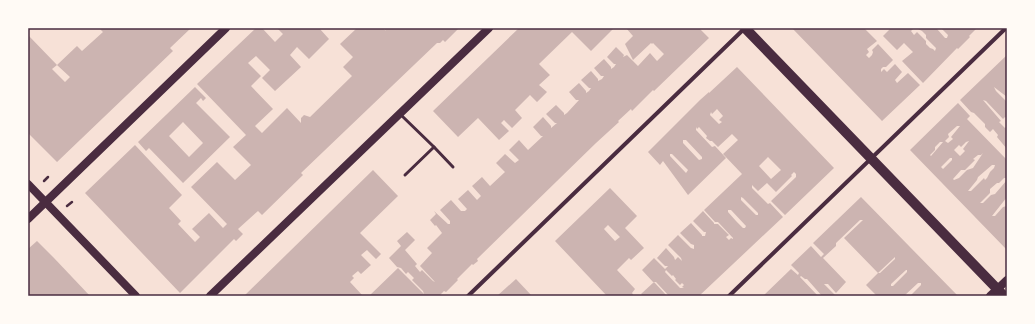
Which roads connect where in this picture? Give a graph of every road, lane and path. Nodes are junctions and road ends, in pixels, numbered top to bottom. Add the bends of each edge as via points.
1 (226, 28) edge
2 (489, 28) edge
3 (745, 28) edge
4 (1006, 28) edge
5 (400, 114) junction
6 (434, 147) junction
7 (871, 159) junction
8 (453, 167) dead end
9 (405, 175) dead end
10 (48, 177) dead end
11 (44, 181) dead end
12 (28, 184) edge
13 (46, 202) junction
14 (72, 202) dead end
15 (67, 206) dead end
16 (28, 219) edge
17 (1007, 280) edge
18 (997, 294) edge
19 (136, 296) edge
20 (210, 296) edge
21 (468, 296) edge
22 (729, 296) edge

1 - 13 main road
2 - 5 main road
3 - 7 main road
3 - 21 street
4 - 7 street
5 - 6 lane
5 - 20 main road
6 - 8 lane
6 - 9 lane
7 - 18 main road
7 - 22 street
10 - 11 path
12 - 13 main road
13 - 16 main road
13 - 19 main road
14 - 15 path
17 - 18 main road

